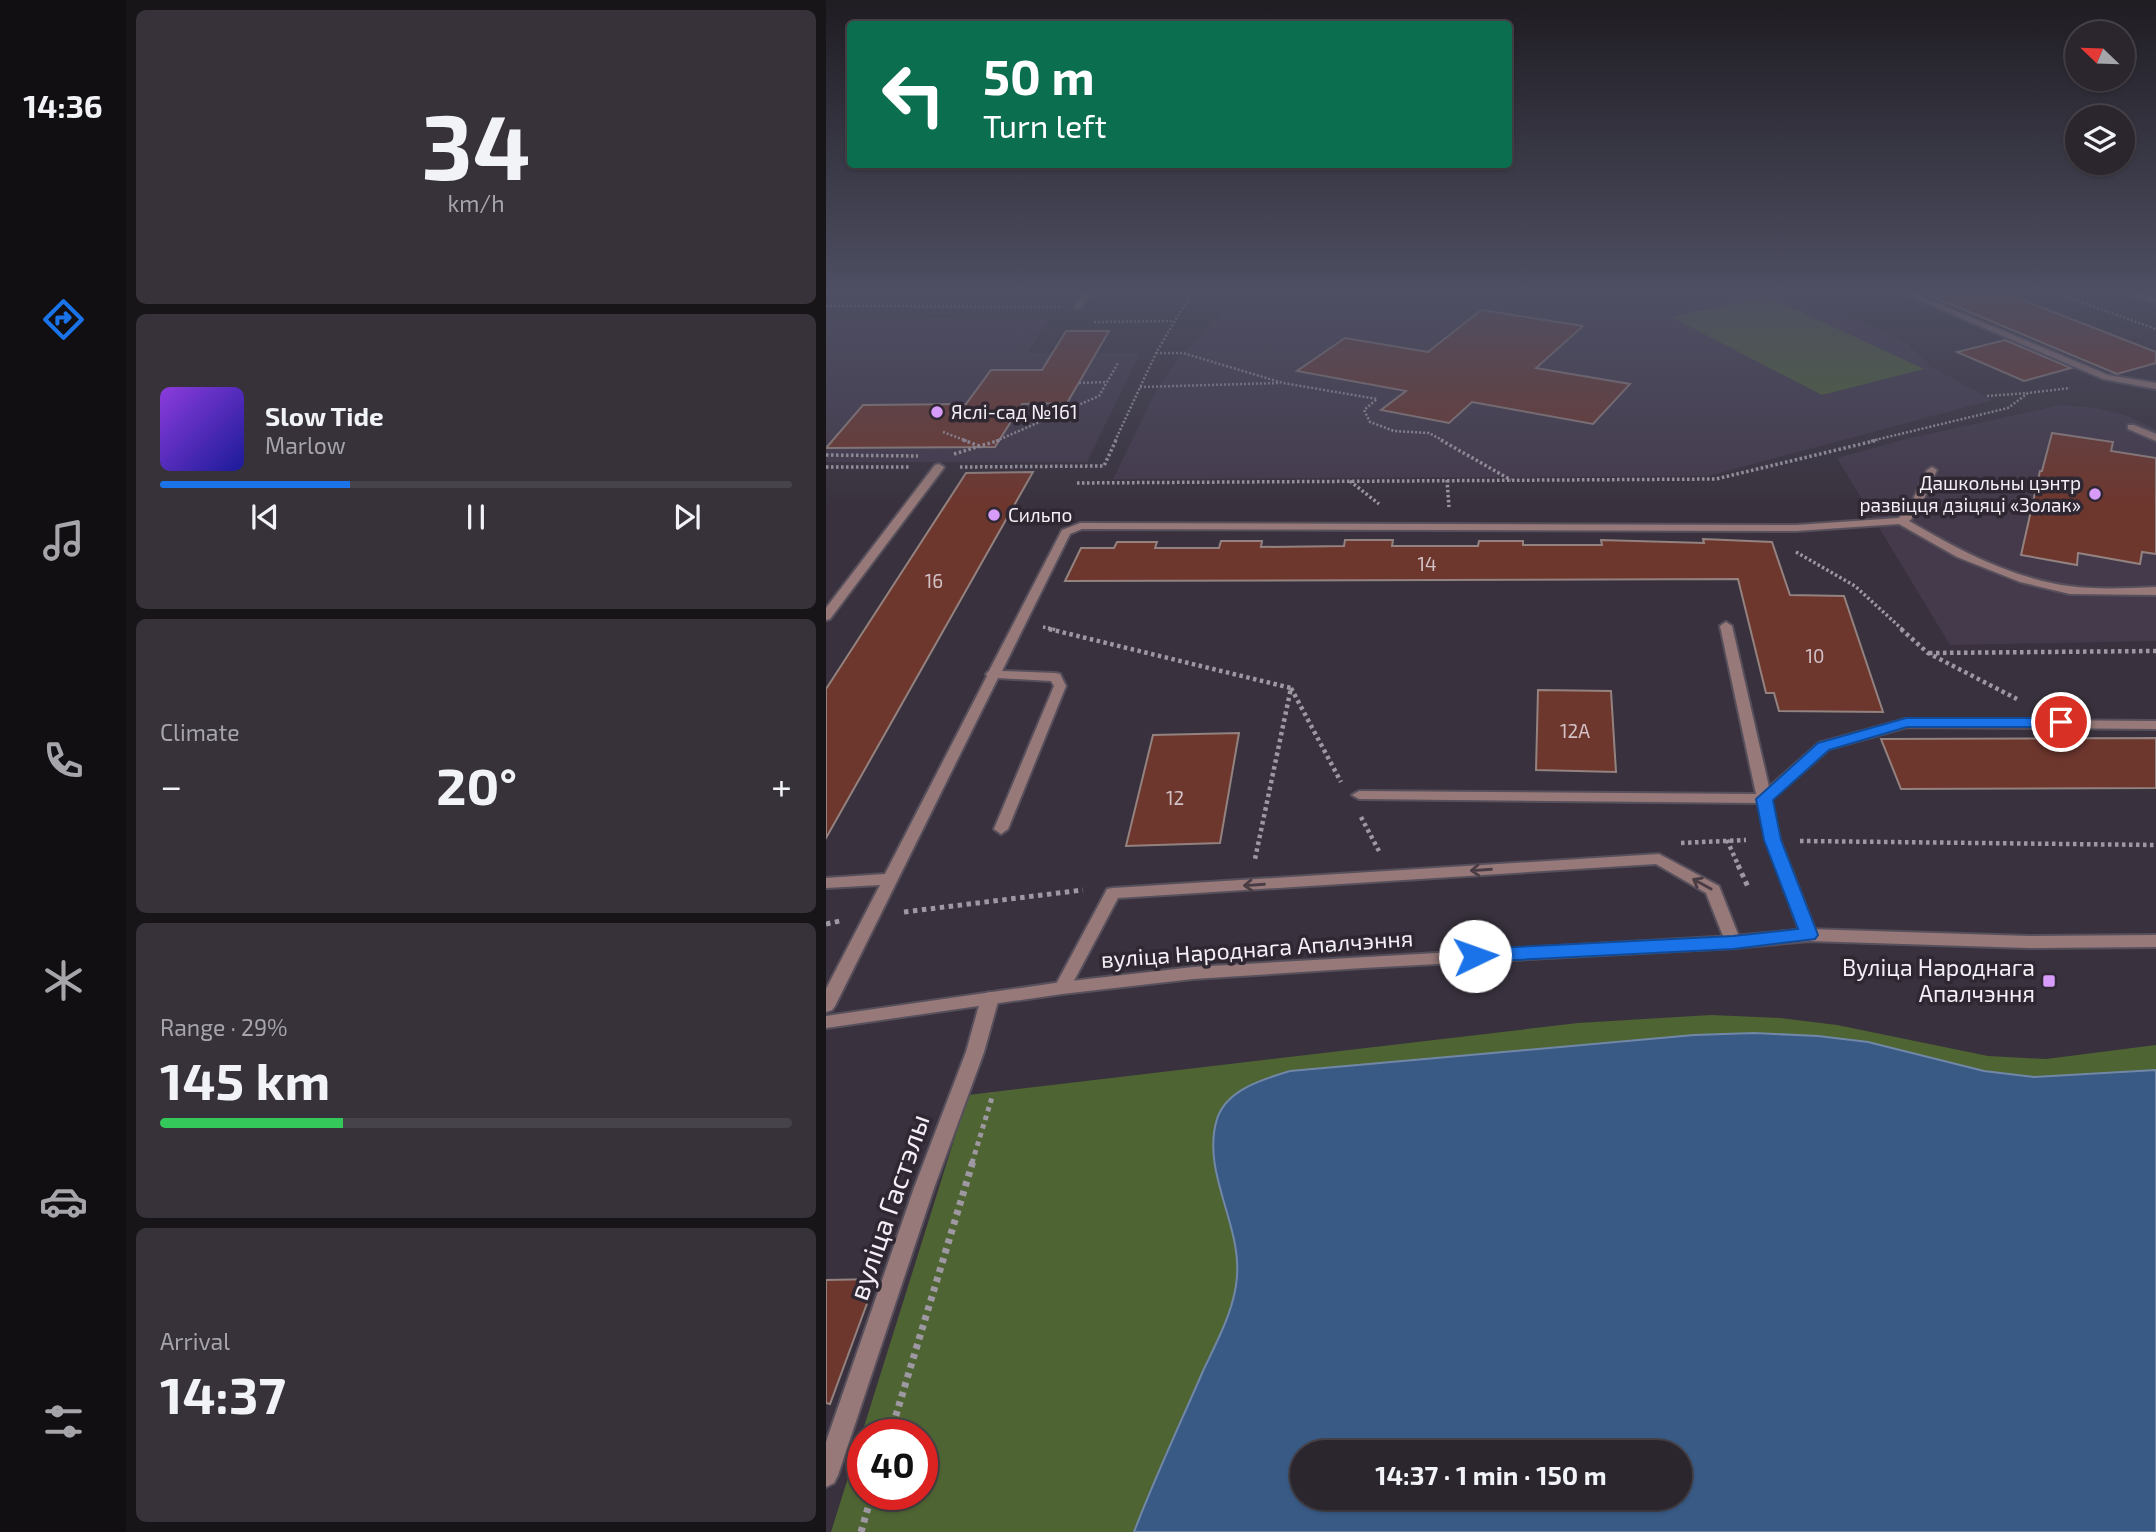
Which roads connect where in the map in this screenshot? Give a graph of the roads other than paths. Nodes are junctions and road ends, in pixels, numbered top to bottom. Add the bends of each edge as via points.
1 (2069, 361) edge
2 (2156, 386) edge
3 (2131, 427) dead end
4 (2156, 438) edge
5 (939, 467) dead end
6 (1933, 470) dead end
7 (1901, 522) junction
8 (2156, 591) edge
9 (826, 616) edge
10 (1726, 626) dead end
11 (992, 674) junction
12 (2156, 725) edge
13 (1764, 799) junction
14 (1357, 802) road end
15 (1001, 829) dead end
16 (892, 879) junction
17 (826, 883) edge
18 (1809, 935) junction
19 (2156, 941) edge
20 (1733, 942) junction
21 (1062, 988) junction
22 (990, 998) junction
23 (826, 1006) edge
24 (826, 1022) edge
25 (826, 1475) edge

1 - 2 street via 2106,377
3 - 4 street
5 - 9 street
6 - 7 street via 1912,514
7 - 8 street via 1965,559 2015,577 2070,590
7 - 11 street via 1755,528 1080,526 1066,532
10 - 13 street
11 - 15 street via 1055,677 1060,685
11 - 16 street
12 - 13 street via 1906,723 1824,746
13 - 14 street
13 - 18 street via 1773,840
16 - 17 street
16 - 23 street
18 - 19 street, вуліца Народнага Апалчэння
18 - 20 street, вуліца Народнага Апалчэння
20 - 21 street, вуліца Народнага Апалчэння via 1193,973
20 -> 21 street via 1713,890 1659,859 1113,893
21 - 22 street, вуліца Народнага Апалчэння
22 - 24 street, вуліца Народнага Апалчэння
22 - 25 street, вуліца Гастэлы

